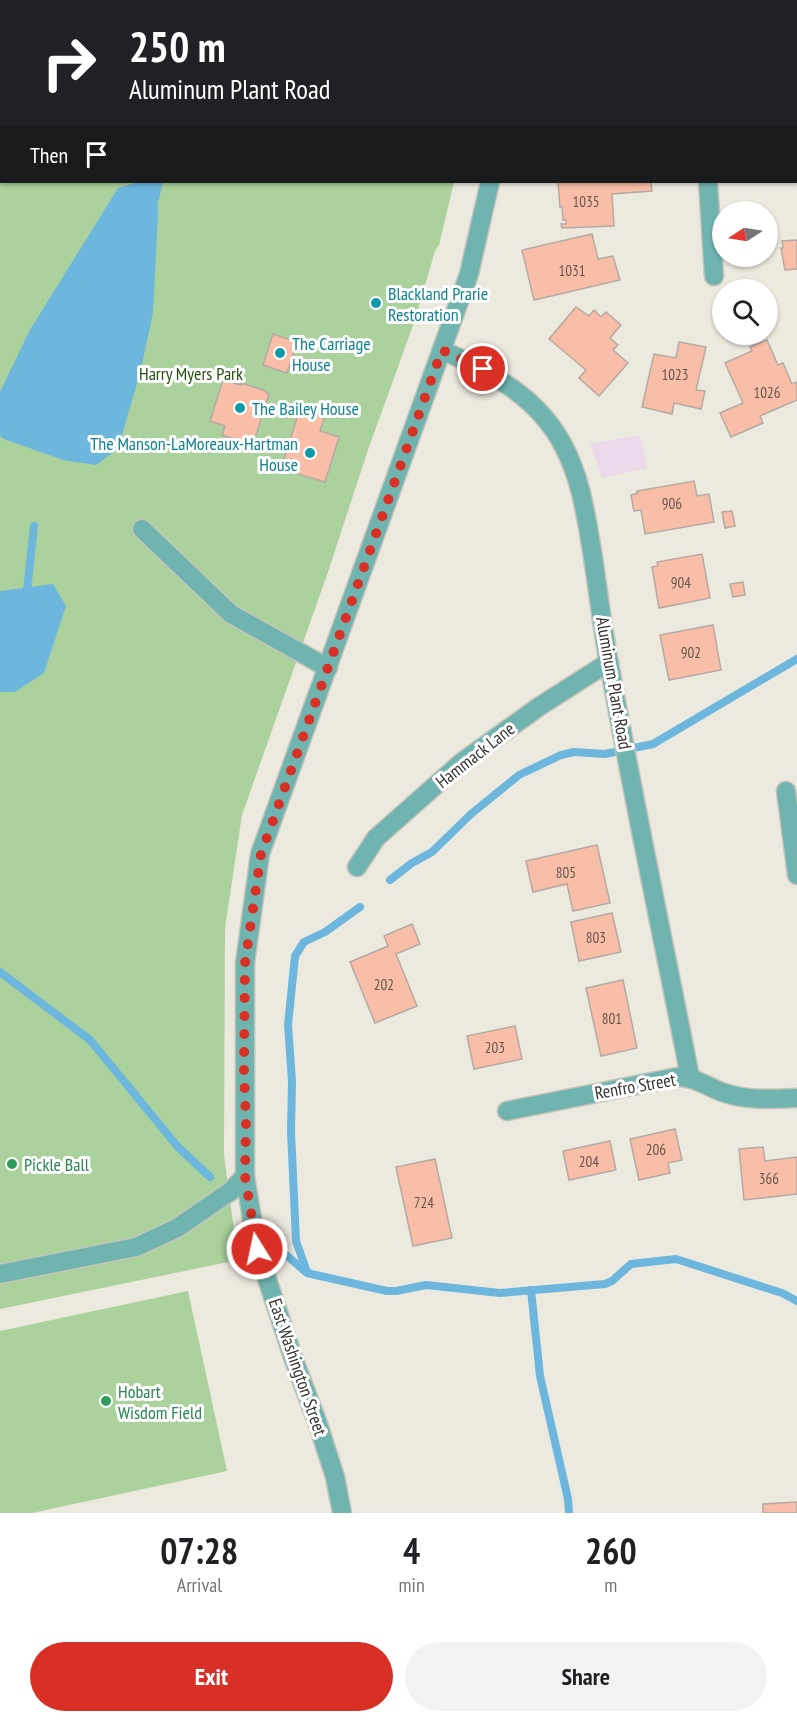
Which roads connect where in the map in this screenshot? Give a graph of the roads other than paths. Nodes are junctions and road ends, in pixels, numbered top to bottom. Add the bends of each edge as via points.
1 (490, 183) edge
2 (708, 183) edge
3 (714, 276) dead end
4 (442, 350) junction
5 (142, 529) dead end
6 (609, 662) junction
7 (328, 668) junction
8 (786, 791) dead end
9 (357, 867) dead end
10 (797, 875) edge
11 (690, 1077) junction
12 (797, 1098) edge
13 (507, 1111) dead end
14 (245, 1176) junction
15 (0, 1274) edge
16 (342, 1513) edge

1 - 4 street, East Washington Street via 469,274
2 - 3 street
4 - 6 street, Aluminum Plant Road via 509,385 531,403 564,446 584,502
4 - 7 street, East Washington Street
5 - 7 street via 231,614
6 - 9 street, Hammack Lane via 462,762 376,838
6 - 11 street, Aluminum Plant Road
7 - 14 street, East Washington Street via 261,854 245,963
8 - 10 street
11 - 12 street, Renfro Street via 739,1097
11 - 13 street, Renfro Street via 663,1078
14 - 15 street via 231,1191 182,1224 136,1247
14 - 16 street, East Washington Street via 257,1249 318,1424

